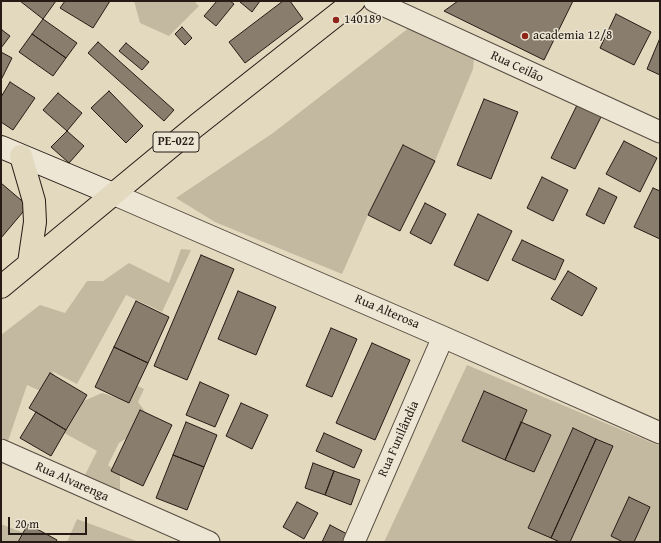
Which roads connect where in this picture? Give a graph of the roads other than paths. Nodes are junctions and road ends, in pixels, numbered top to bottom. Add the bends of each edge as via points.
1 (354, 1) edge
2 (374, 1) edge
3 (660, 132) edge
4 (1, 147) edge
5 (21, 156) junction
6 (113, 194) junction
7 (29, 263) junction
8 (1, 287) edge
9 (443, 337) junction
10 (660, 433) edge
11 (1, 450) edge
12 (209, 542) edge
13 (354, 542) edge

1 - 6 main road, PE-022
2 - 3 street, Rua Ceilão
4 - 5 main road
5 - 6 main road
5 - 7 main road via 34,201 35,222
6 - 7 main road, PE-022
6 - 9 street, Rua Alterosa
7 - 8 main road, PE-022
9 - 10 street, Rua Alterosa
9 - 13 street, Rua Funilândia
11 - 12 street, Rua Alvarenga

